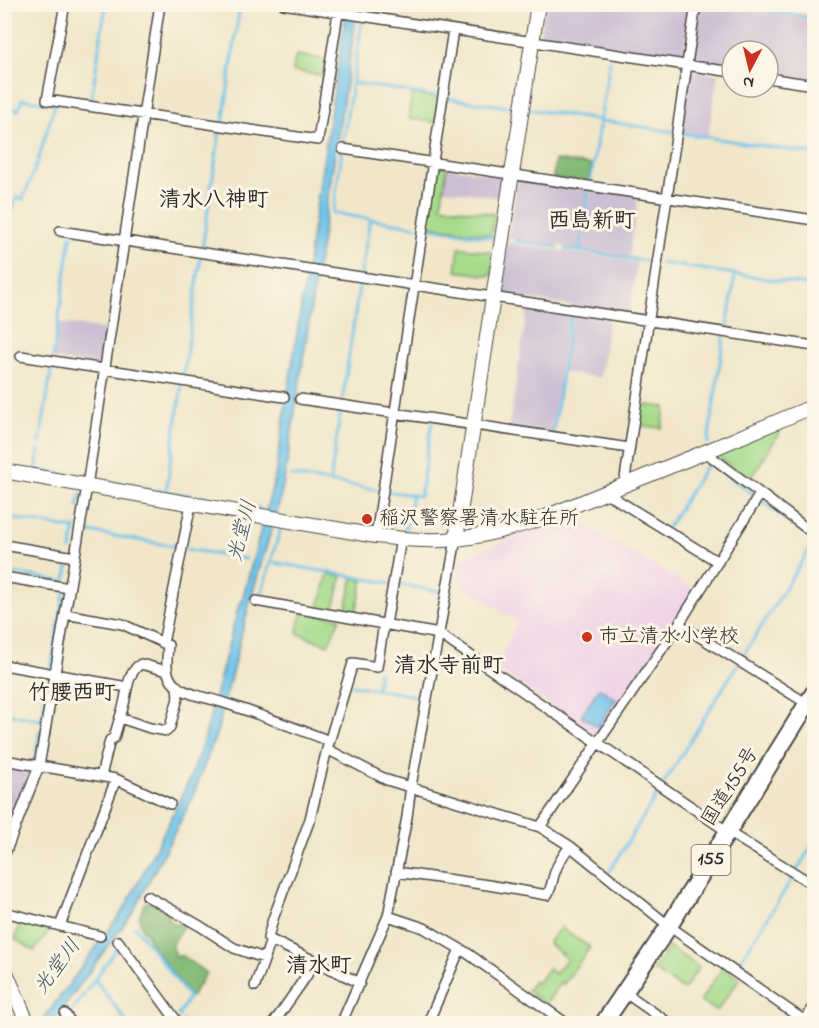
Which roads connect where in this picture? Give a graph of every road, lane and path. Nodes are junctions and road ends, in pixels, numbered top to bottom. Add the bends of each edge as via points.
1 (65, 4) edge
2 (160, 4) edge
3 (282, 4) edge
4 (538, 4) edge
5 (696, 4) edge
6 (341, 10) edge
7 (453, 30) junction
8 (532, 42) junction
9 (687, 66) junction
10 (720, 70) edge
11 (780, 80) edge
12 (814, 85) edge
13 (144, 115) junction
14 (343, 148) dead end
15 (433, 162) junction
16 (512, 174) junction
17 (667, 198) junction
18 (814, 220) edge
19 (60, 231) dead end
20 (124, 241) junction
21 (414, 285) junction
22 (493, 297) junction
23 (648, 321) junction
24 (814, 346) edge
25 (21, 356) dead end
26 (105, 369) junction
27 (284, 397) dead end
28 (300, 399) dead end
29 (814, 406) edge
30 (394, 414) junction
31 (474, 426) junction
32 (629, 448) junction
33 (705, 452) junction
34 (4, 471) edge
35 (624, 485) junction
36 (87, 486) junction
37 (606, 493) junction
38 (760, 494) junction
39 (190, 504) junction
40 (814, 534) edge
41 (376, 536) junction
42 (401, 539) junction
43 (456, 539) junction
44 (4, 545) edge
45 (75, 557) junction
46 (718, 562) junction
47 (4, 577) edge
48 (69, 588) junction
49 (256, 601) dead end
50 (65, 614) junction
51 (385, 624) junction
52 (678, 624) junction
53 (439, 634) junction
54 (163, 644) junction
55 (4, 666) edge
56 (167, 671) junction
57 (54, 674) junction
58 (177, 686) junction
59 (127, 687) junction
60 (812, 701) edge
61 (120, 718) junction
62 (598, 743) junction
63 (329, 745) junction
64 (4, 760) edge
65 (39, 766) junction
66 (101, 776) junction
67 (116, 779) junction
68 (411, 786) junction
69 (170, 804) dead end
70 (540, 827) junction
71 (728, 832) junction
72 (570, 846) junction
73 (4, 856) edge
74 (396, 872) junction
75 (814, 885) edge
76 (147, 896) dead end
77 (4, 912) edge
78 (388, 916) junction
79 (60, 926) junction
80 (669, 926) junction
81 (100, 936) dead end
82 (271, 940) junction
83 (118, 941) dead end
84 (460, 950) junction
85 (264, 958) junction
86 (312, 959) junction
87 (4, 968) edge
88 (360, 983) junction
89 (255, 986) dead end
90 (624, 992) junction
91 (814, 1006) edge
92 (65, 1014) dead end
93 (28, 1023) edge
94 (72, 1023) edge
95 (179, 1023) edge
96 (273, 1023) edge
97 (341, 1023) edge
98 (432, 1023) edge
99 (567, 1023) edge
100 (603, 1023) edge
101 (670, 1023) edge
102 (806, 1023) edge

1 - 13 street via 47,100
2 - 13 street
3 - 6 street
4 - 8 street
5 - 9 street
6 - 7 street
6 - 13 street via 318,140
7 - 8 street
7 - 15 street
8 - 9 street
8 - 16 street
9 - 10 street
9 - 17 street
11 - 12 street
13 - 20 street
14 - 15 street
15 - 16 street
15 - 21 street
16 - 17 street
16 - 22 street
17 - 18 street
17 - 23 street
19 - 20 street
20 - 21 street
20 - 26 street
21 - 22 street
21 - 30 street
22 - 23 street
22 - 31 street
23 - 24 street
23 - 32 street
25 - 26 street
26 - 27 street
26 - 36 street
28 - 30 street
29 - 33 street
30 - 31 street
30 - 41 street
31 - 32 street
31 - 43 street
32 - 35 street
33 - 35 street
33 - 38 street
34 - 36 street
35 - 37 street
36 - 39 street
36 - 45 street
37 - 43 street via 516,527
37 - 46 street
38 - 40 street
38 - 46 street
39 - 41 street
39 - 54 street
41 - 42 street
42 - 43 street
42 - 51 street
43 - 53 street
44 - 45 street
45 - 48 street
46 - 52 street
47 - 48 street
48 - 50 street
49 - 51 street
50 - 54 street via 122,624
50 - 57 street
51 - 53 street
51 - 63 street via 377,667 353,663
52 - 60 street
52 - 62 street
53 - 62 street
53 - 68 street
54 - 56 street via 168,645
55 - 57 street
56 - 58 street
56 - 59 street via 141,664 134,669
57 - 59 street
57 - 65 street
58 - 61 street via 178,698 167,731
58 - 63 street
59 - 61 street
60 - 71 highway, 国道155号 / 155
61 - 66 street
62 - 70 street
62 - 71 street
63 - 68 street via 387,780
63 - 82 street via 310,819 273,919 268,938
64 - 65 street
65 - 66 street
65 - 73 street
66 - 67 street
67 - 69 street
67 - 79 street
68 - 70 street
68 - 74 street
70 - 72 street
71 - 75 street
71 - 80 highway, 国道155号 / 155
72 - 74 street via 559,861 548,895
72 - 80 street
74 - 78 street
76 - 85 street via 234,948
77 - 79 street
78 - 84 street via 424,928
78 - 88 street
79 - 81 street
80 - 90 highway, 国道155号 / 155
80 - 102 street
82 - 85 street
82 - 86 street
83 - 95 street
84 - 98 street via 430,1018
84 - 99 street
85 - 89 street
86 - 88 street
86 - 96 street via 307,975
87 - 93 street
88 - 97 street
90 - 100 highway, 国道155号 / 155
90 - 101 street
91 - 102 street
92 - 94 street

